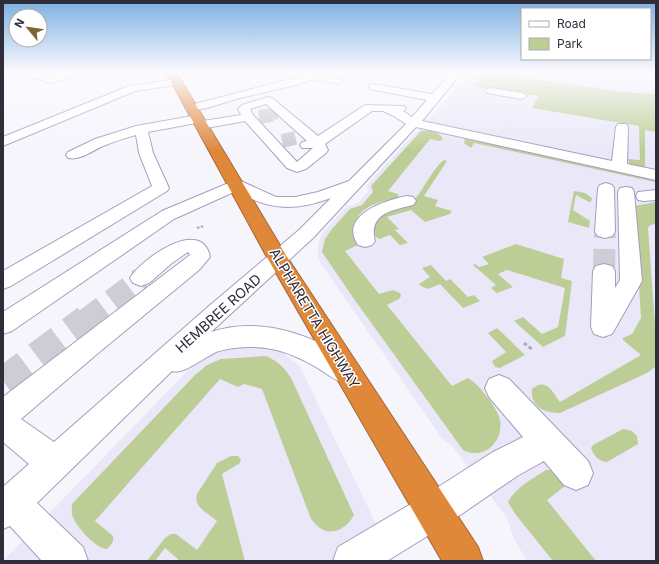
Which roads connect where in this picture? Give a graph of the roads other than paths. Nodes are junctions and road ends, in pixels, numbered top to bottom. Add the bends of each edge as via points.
1 (108, 98) edge
2 (186, 98) edge
3 (225, 98) edge
4 (271, 98) tunnel mouth
5 (421, 98) edge
6 (434, 98) edge
7 (268, 100) junction
8 (432, 101) junction
9 (386, 108) junction
10 (197, 117) junction
11 (413, 123) junction
12 (622, 127) dead end
13 (295, 128) junction
14 (141, 129) junction
15 (267, 132) junction
16 (3, 142) edge
17 (73, 155) dead end
18 (619, 167) junction
19 (656, 175) edge
20 (354, 184) junction
21 (236, 185) junction
22 (606, 188) dead end
23 (642, 194) edge
24 (407, 201) dead end
25 (605, 232) tunnel mouth
26 (365, 241) dead end
27 (278, 259) junction
28 (604, 271) tunnel mouth
29 (141, 278) tunnel mouth
30 (3, 282) edge
31 (3, 324) edge
32 (348, 373) junction
33 (142, 382) junction
34 (499, 388) dead end
35 (3, 415) edge
36 (3, 426) edge
37 (548, 441) junction
38 (54, 463) junction
39 (576, 473) dead end
40 (7, 507) edge
41 (434, 511) junction
42 (69, 561) edge
43 (352, 561) edge
44 (464, 561) edge

1 - 16 street
2 - 10 highway, ALPHARETTA HIGHWAY
3 - 10 street via 207,104
4 - 7 street
5 - 8 street
6 - 8 street, HEMBREE ROAD
7 - 13 street
7 - 15 street via 244,109
8 - 9 street
8 - 11 street, HEMBREE ROAD
9 - 11 street
9 - 13 street via 369,107
10 - 14 street
10 - 15 street
10 - 21 highway, ALPHARETTA HIGHWAY
11 - 18 street
11 - 20 street, HEMBREE ROAD
12 - 18 street
13 - 15 street via 321,150 297,167 292,166
14 - 17 street via 100,142
14 - 30 street via 146,153 161,188
18 - 19 street
20 - 21 street via 309,200 292,202 276,202
20 - 27 street, HEMBREE ROAD
21 - 27 highway, ALPHARETTA HIGHWAY
21 - 31 street via 168,215
22 - 25 street
23 - 28 street via 631,281 603,326
24 - 26 street via 383,208 368,218 363,223 362,233
27 - 32 highway, ALPHARETTA HIGHWAY
27 - 33 street, HEMBREE ROAD
29 - 35 street via 183,247 191,246 199,250 200,257 192,265
32 - 33 street via 317,354 289,342 275,338 238,336 218,340 187,354
32 - 41 highway, ALPHARETTA HIGHWAY
33 - 38 street, HEMBREE ROAD
34 - 37 street
36 - 38 street via 15,432
37 - 39 street
37 - 41 street via 505,464
38 - 40 street, HEMBREE ROAD
40 - 42 street
41 - 43 street
41 - 44 highway, ALPHARETTA HIGHWAY

